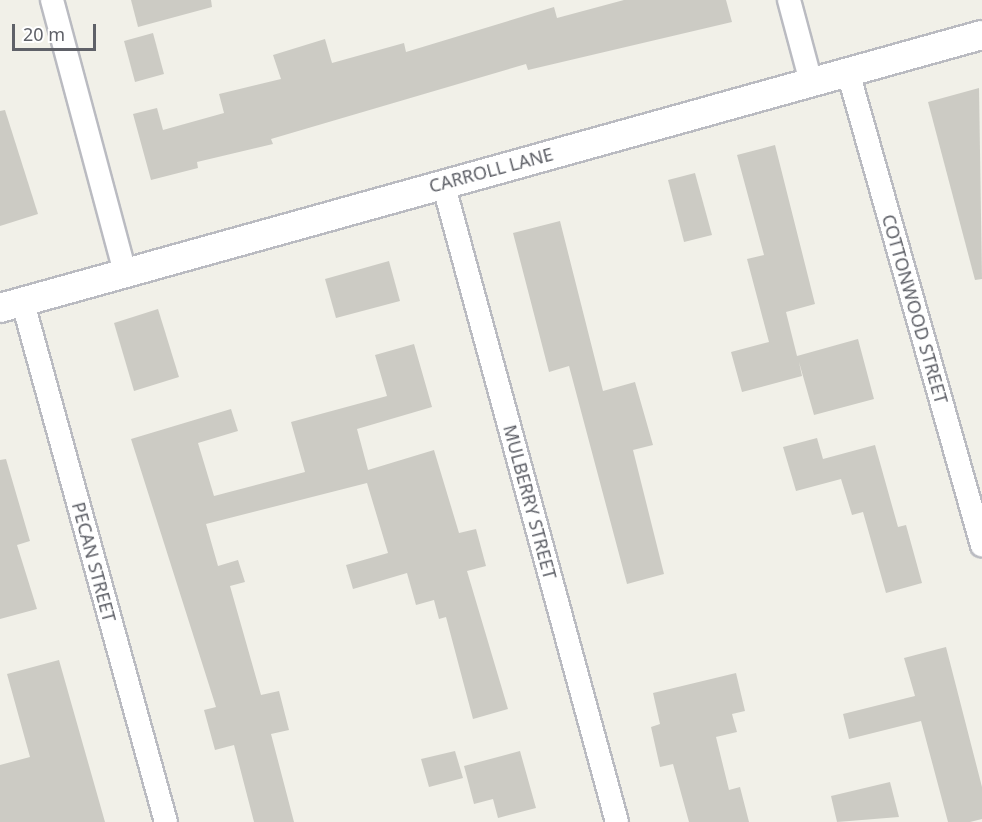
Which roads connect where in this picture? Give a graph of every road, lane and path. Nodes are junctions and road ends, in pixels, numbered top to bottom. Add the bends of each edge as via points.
1 (51, 0) edge
2 (789, 0) edge
3 (982, 35) edge
4 (848, 72) junction
5 (811, 82) junction
6 (443, 183) junction
7 (125, 273) junction
8 (11, 305) edge
9 (982, 545) edge
10 (166, 822) edge
11 (617, 822) edge

1 - 7 street
2 - 5 street
3 - 4 street, CARROLL LANE
4 - 5 street, CARROLL LANE
4 - 9 street, COTTONWOOD STREET
5 - 6 street, CARROLL LANE
6 - 7 street, CARROLL LANE
6 - 11 street, MULBERRY STREET
7 - 8 street, CARROLL LANE
8 - 10 street, PECAN STREET

